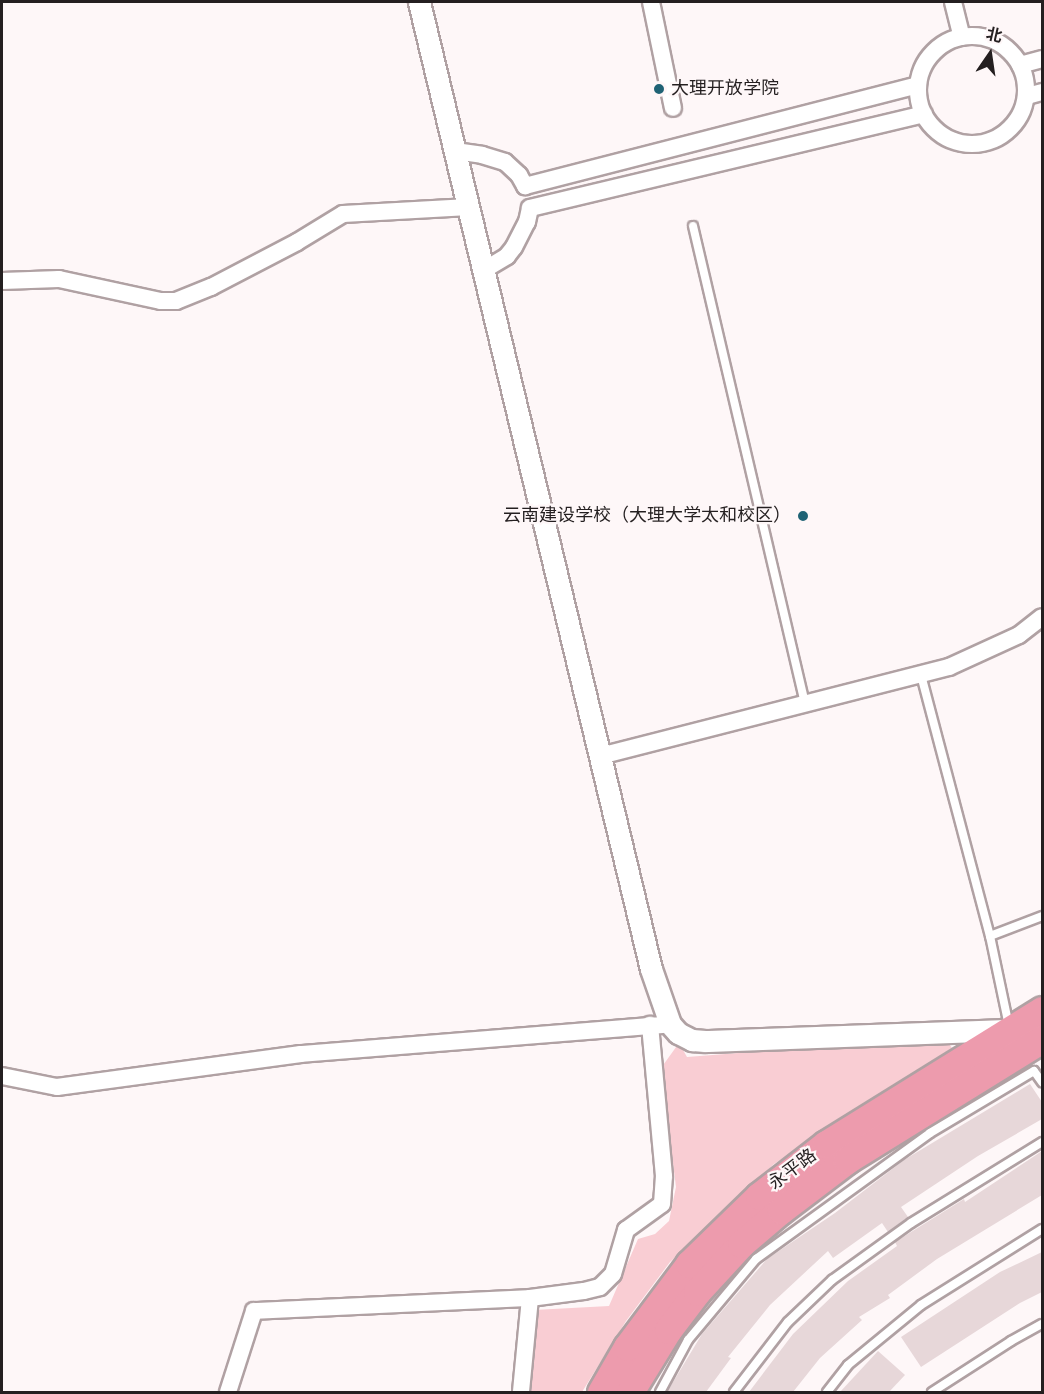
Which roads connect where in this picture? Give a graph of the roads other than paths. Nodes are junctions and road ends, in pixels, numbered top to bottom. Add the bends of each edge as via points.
1 (419, 2) edge
2 (651, 2) edge
3 (953, 2) edge
4 (962, 37) junction
5 (1042, 59) edge
6 (1020, 65) junction
7 (917, 85) junction
8 (1035, 94) edge
9 (673, 108) dead end
10 (924, 114) junction
11 (455, 151) junction
12 (469, 207) junction
13 (693, 226) dead end
14 (484, 270) junction
15 (2, 281) edge
16 (1042, 617) edge
17 (921, 675) junction
18 (805, 704) junction
19 (600, 756) junction
20 (1042, 916) edge
21 (990, 936) junction
22 (1042, 1010) edge
23 (660, 1025) junction
24 (1009, 1030) junction
25 (1042, 1039) edge
26 (2, 1076) edge
27 (1042, 1082) edge
28 (1042, 1142) edge
29 (1042, 1229) edge
30 (530, 1298) junction
31 (1042, 1324) edge
32 (228, 1392) edge
33 (520, 1392) edge
34 (601, 1392) edge
35 (630, 1392) edge
36 (660, 1392) edge
37 (734, 1392) edge
38 (827, 1392) edge
39 (932, 1392) edge

1 - 11 street
2 - 9 street
3 - 4 street
4 - 6 street via 978,36 998,42
4 - 7 street via 938,47 924,64
5 - 6 street
6 - 8 street
7 - 10 street
7 - 11 street via 525,186 505,162
8 - 10 street via 1008,132 990,142 969,145 949,140 931,126
10 - 14 street via 530,208 514,247
11 - 12 street
12 - 14 street
12 - 15 street via 344,214 212,287 177,301 59,279
13 - 18 lane
14 - 19 street
16 - 17 street via 1019,635 949,667
17 - 18 street
17 - 21 lane
18 - 19 street
19 - 23 street via 651,969
20 - 21 lane
21 - 24 lane
22 - 24 main road, 永平路
23 - 24 street via 692,1040 705,1041
23 - 26 street via 301,1054 57,1087
23 - 30 street via 662,1204 626,1230 613,1274 600,1287
24 - 34 main road, 永平路 via 826,1144 759,1196 688,1264 627,1347
25 - 35 main road, 永平路 via 848,1160 741,1244 668,1330
27 - 36 lane via 1034,1071 930,1133 756,1259 688,1340
28 - 37 lane via 911,1223 832,1280 788,1322
29 - 38 lane via 921,1305 848,1365
30 - 32 street via 254,1311
30 - 33 street
31 - 39 lane

